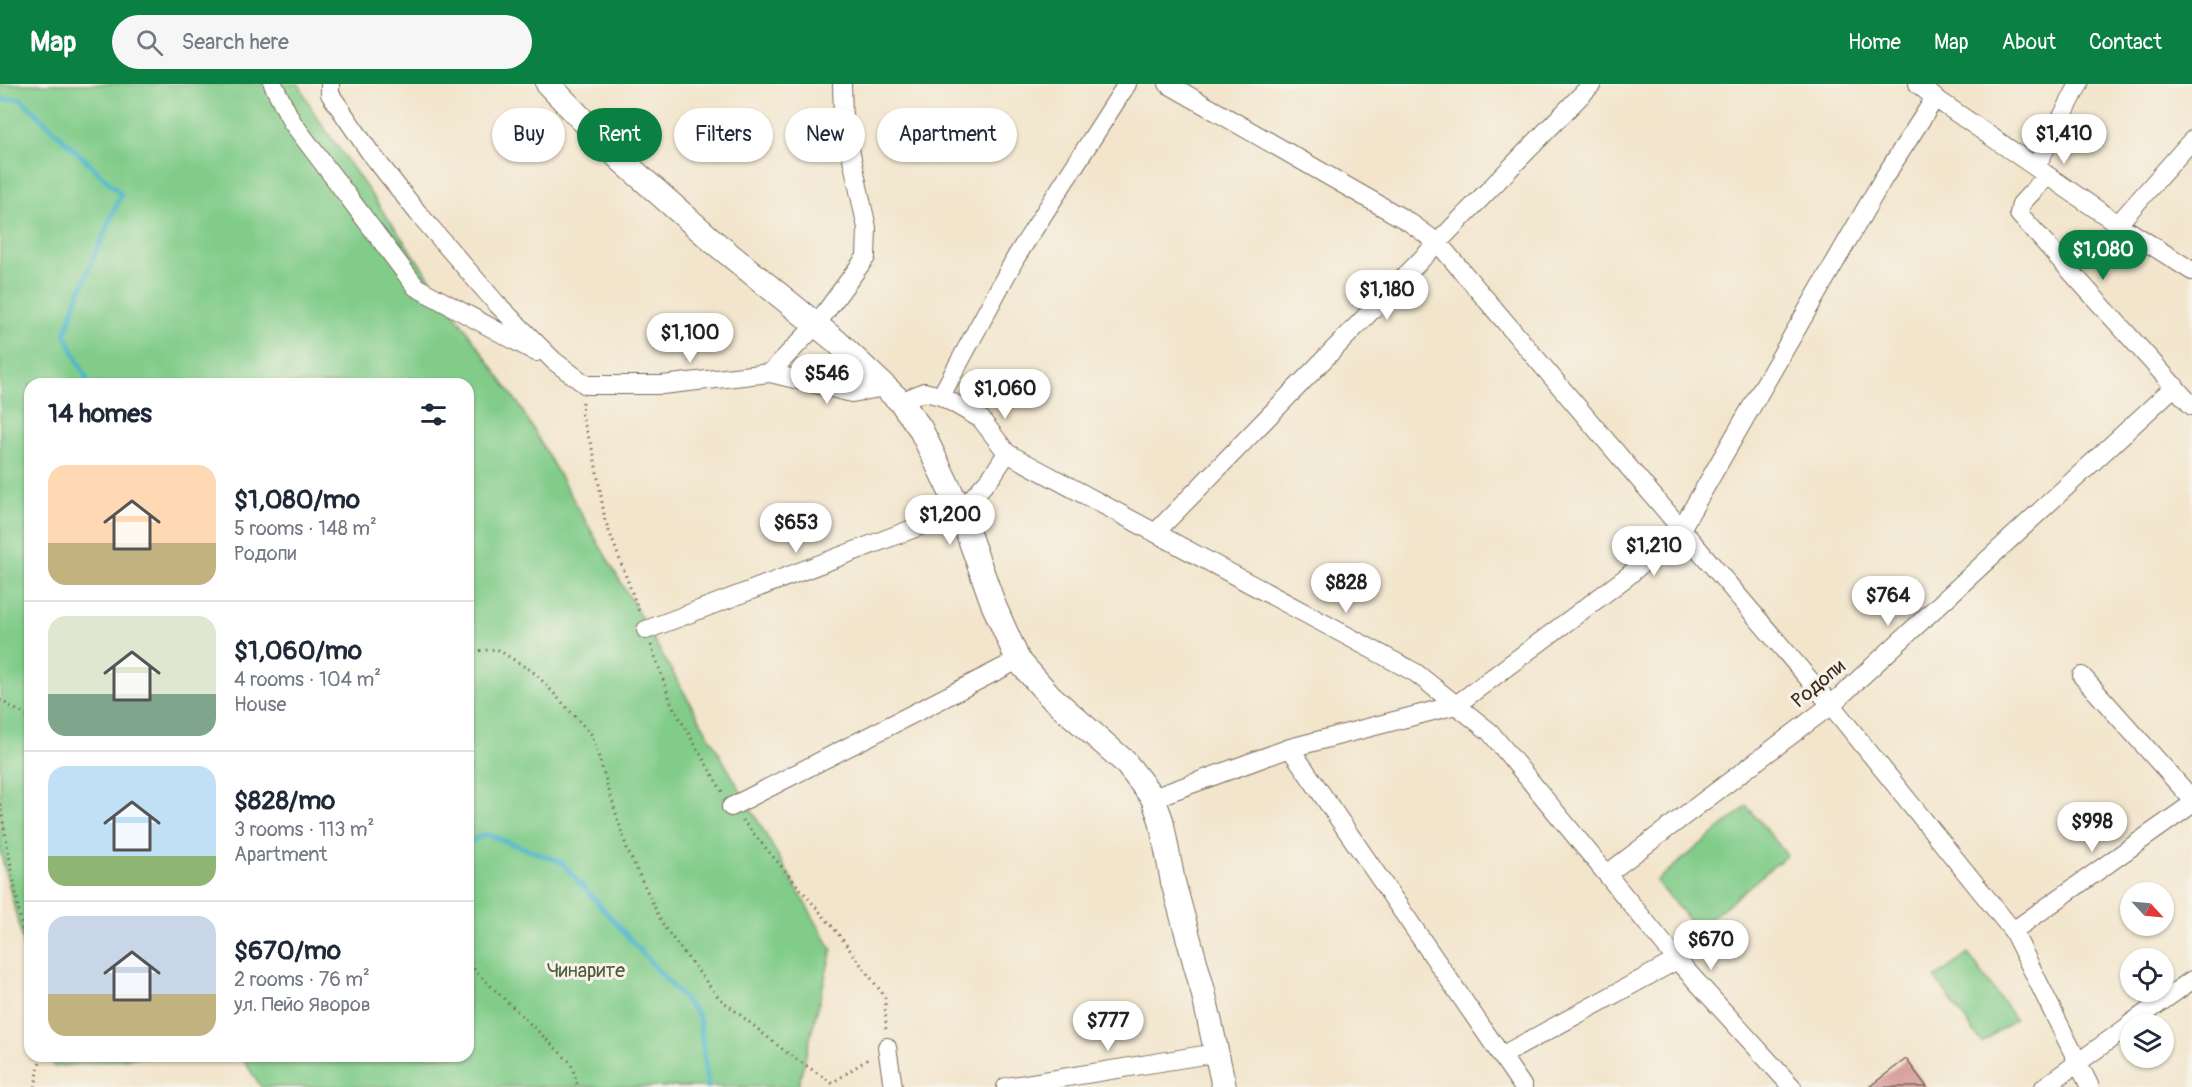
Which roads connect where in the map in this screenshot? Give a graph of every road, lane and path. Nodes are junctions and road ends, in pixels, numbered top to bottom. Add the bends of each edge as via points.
1 (273, 84) edge
2 (330, 84) edge
3 (548, 84) edge
4 (842, 84) edge
5 (1127, 84) edge
6 (1168, 84) edge
7 (1592, 84) edge
8 (1918, 84) edge
9 (2079, 84) edge
10 (1935, 98) junction
11 (2192, 140) edge
12 (2041, 171) junction
13 (2118, 224) junction
14 (1438, 243) junction
15 (2192, 271) edge
16 (816, 325) junction
17 (554, 361) junction
18 (770, 373) junction
19 (586, 385) junction
20 (2175, 386) junction
21 (893, 394) junction
22 (941, 396) junction
23 (2192, 406) edge
24 (1007, 453) junction
25 (960, 511) junction
26 (1681, 530) junction
27 (1156, 531) junction
28 (646, 630) junction
29 (474, 651) edge
30 (1018, 660) junction
31 (2082, 676) dead end
32 (0, 700) edge
33 (1456, 705) junction
34 (1831, 705) junction
35 (24, 714) edge
36 (1290, 748) junction
37 (1153, 798) junction
38 (2192, 799) edge
39 (0, 804) edge
40 (2192, 804) edge
41 (731, 807) junction
42 (1607, 874) junction
43 (2013, 931) junction
44 (24, 939) edge
45 (1677, 960) junction
46 (474, 968) edge
47 (2192, 980) edge
48 (2145, 1014) edge
49 (2120, 1032) edge
50 (887, 1047) junction
51 (1216, 1053) junction
52 (1501, 1056) junction
53 (39, 1062) edge
54 (2078, 1063) junction
55 (35, 1087) edge
56 (578, 1087) edge
57 (892, 1087) edge
58 (1006, 1087) edge
59 (1224, 1087) edge
60 (1523, 1087) edge
61 (1792, 1087) edge
62 (2044, 1087) edge
63 (2090, 1087) edge

1 - 17 street via 292,122 416,286
2 - 17 street via 330,94 418,213 496,303
3 - 16 street via 620,159
4 - 16 street via 843,117 867,228 866,257
5 - 22 street via 1016,257
6 - 14 street via 1409,222
7 - 14 street
8 - 10 street
9 - 12 street
10 - 12 street
10 - 26 street via 1883,179
11 - 13 street
12 - 13 street
12 - 20 street via 2019,214
13 - 15 street
14 - 26 street
14 - 27 street
16 - 18 street
16 - 21 street
17 - 19 street
18 - 19 street via 662,385
18 - 21 street via 852,393
19 - 28 path via 581,412 594,455 605,520
20 - 23 street
20 - 34 street, Родопи
21 - 22 street via 924,392
21 - 25 street via 920,428
22 - 24 street via 981,419
24 - 25 street
24 - 27 street
25 - 28 street
25 - 30 street
26 - 33 street via 1628,576
26 - 34 street
27 - 33 street via 1416,673
28 - 41 path via 672,705
29 - 50 path via 497,649 536,674 592,735 627,849 664,927 718,997 832,1083
30 - 37 street via 1050,696 1125,762
30 - 41 street
31 - 38 street
32 - 35 path
33 - 36 street
33 - 42 street via 1490,732
34 - 42 street, Родопи
34 - 43 street
36 - 37 street
36 - 52 street
37 - 51 street
39 - 44 path
40 - 43 street
41 - 50 path via 836,931 885,998
42 - 45 street
43 - 54 street
45 - 52 street
45 - 61 street
46 - 56 path via 572,1063
47 - 48 street
49 - 54 street
50 - 57 street
51 - 58 street
51 - 59 street
52 - 60 street
53 - 55 path
54 - 62 street
54 - 63 street

